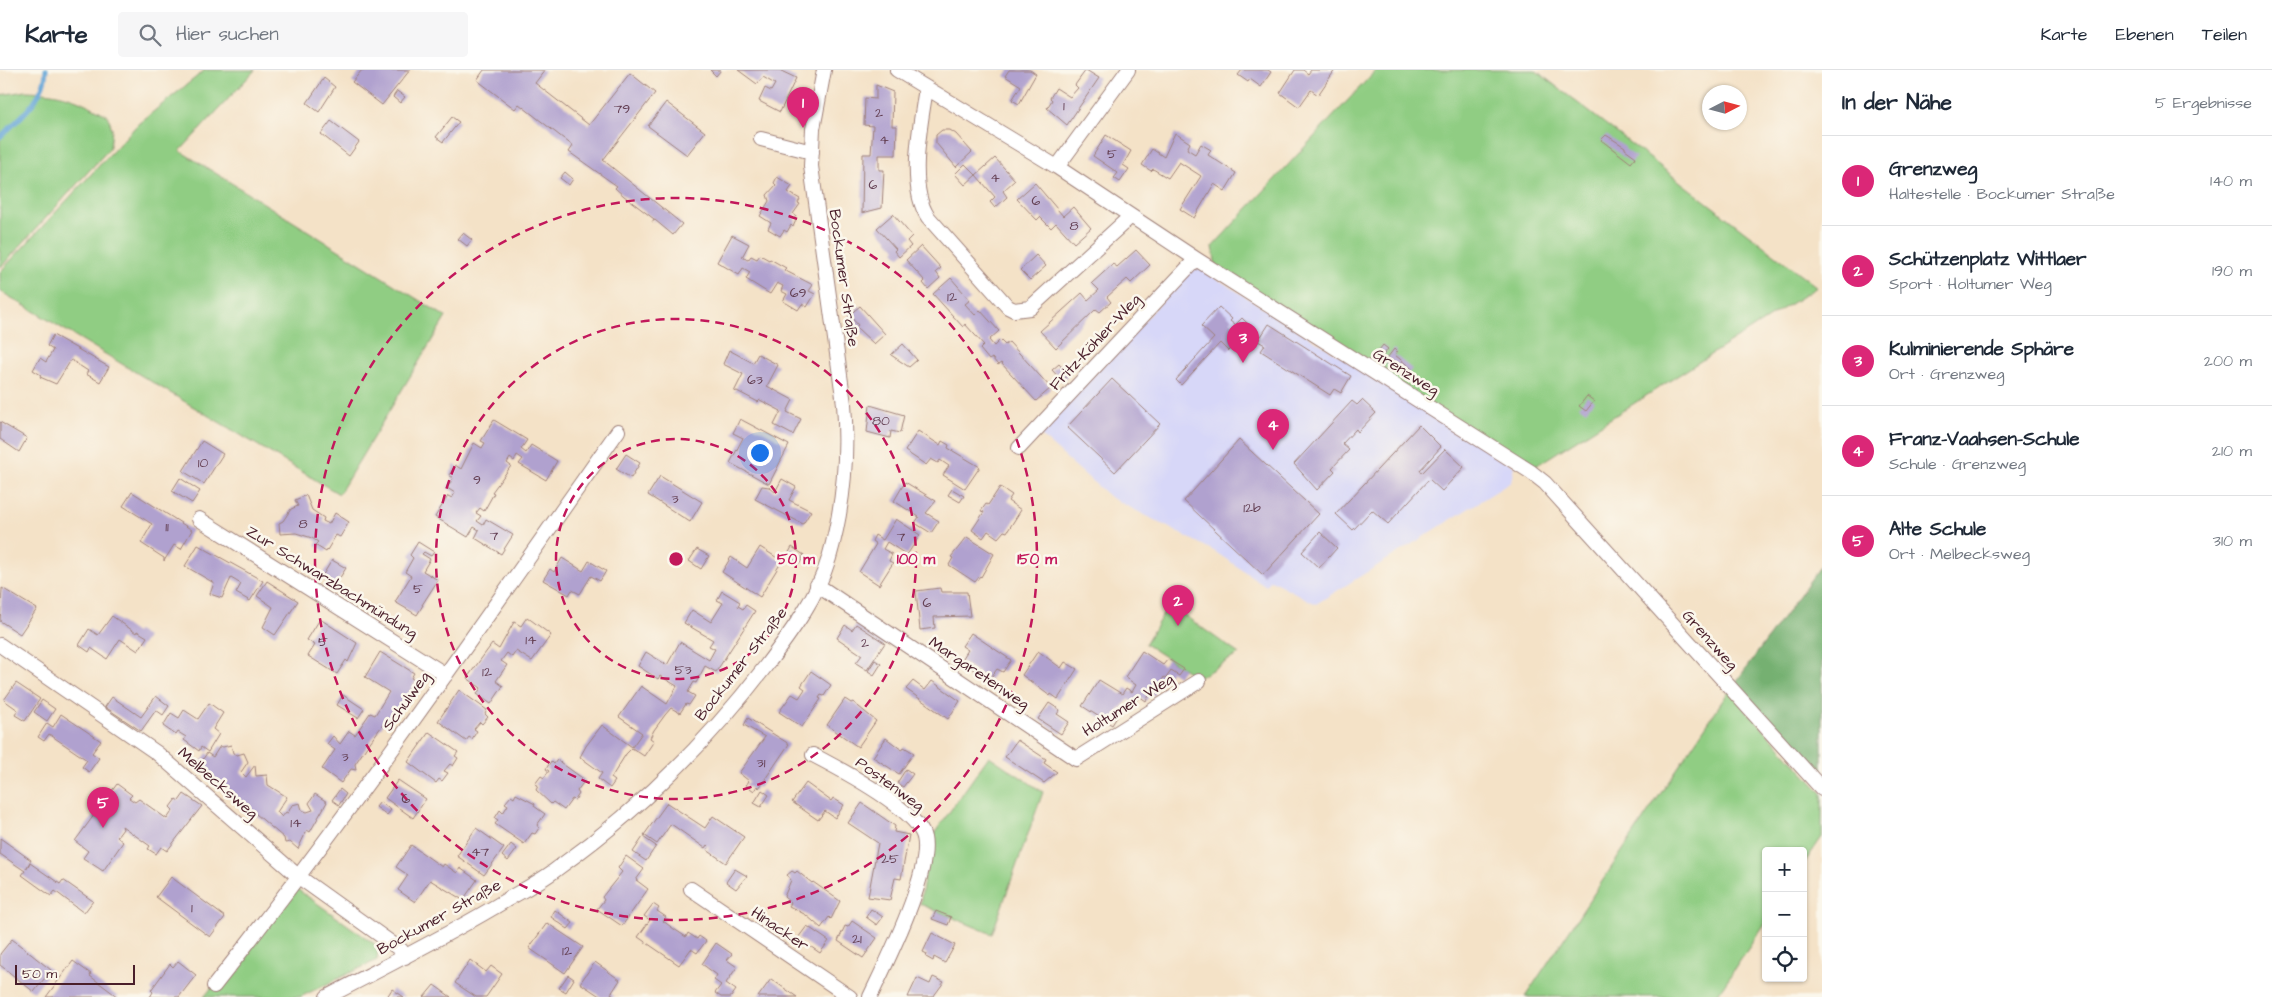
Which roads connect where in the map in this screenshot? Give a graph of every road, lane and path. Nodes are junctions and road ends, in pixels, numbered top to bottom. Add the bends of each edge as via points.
1 (824, 70) edge
2 (897, 70) edge
3 (1128, 70) edge
4 (926, 88) junction
5 (761, 139) dead end
6 (812, 152) junction
7 (1057, 167) junction
8 (1131, 216) junction
9 (1196, 259) junction
10 (618, 431) dead end
11 (1019, 448) dead end
12 (200, 519) dead end
13 (817, 585) junction
14 (0, 646) edge
15 (446, 675) junction
16 (1199, 681) dead end
17 (813, 755) dead end
18 (1076, 759) joint
19 (1822, 790) edge
20 (299, 877) junction
21 (690, 889) dead end
22 (405, 957) junction
23 (214, 986) dead end
24 (327, 997) edge
25 (850, 997) edge
26 (870, 997) edge

1 - 6 street, Bockumer Straße
2 - 4 street, Grenzweg
3 - 7 street
4 - 7 street, Grenzweg
4 - 8 street via 920,139 919,200 928,217 1008,307 1014,310 1030,308
5 - 6 street
6 - 13 street, Bockumer Straße via 811,166 844,404 846,440 842,488 829,558
7 - 8 street, Grenzweg
8 - 9 street, Grenzweg
9 - 11 street, Fritz-Köhler-Weg
9 - 19 street, Grenzweg via 1545,483
10 - 15 street, Schulweg
12 - 15 street, Zur Schwarzbachmündung
13 - 18 street, Margaretenweg
13 - 22 street, Bockumer Straße via 780,647 738,702 673,774 558,869
14 - 20 street, Melbecksweg via 157,753
15 - 20 street, Schulweg
16 - 18 street, Holtumer Weg
17 - 26 street, Postenweg via 898,808 923,834 921,871 904,926
20 - 22 street, Melbecksweg via 401,950
20 - 23 street, Schulweg
21 - 25 street, Hinacker
22 - 24 street, Bockumer Straße

